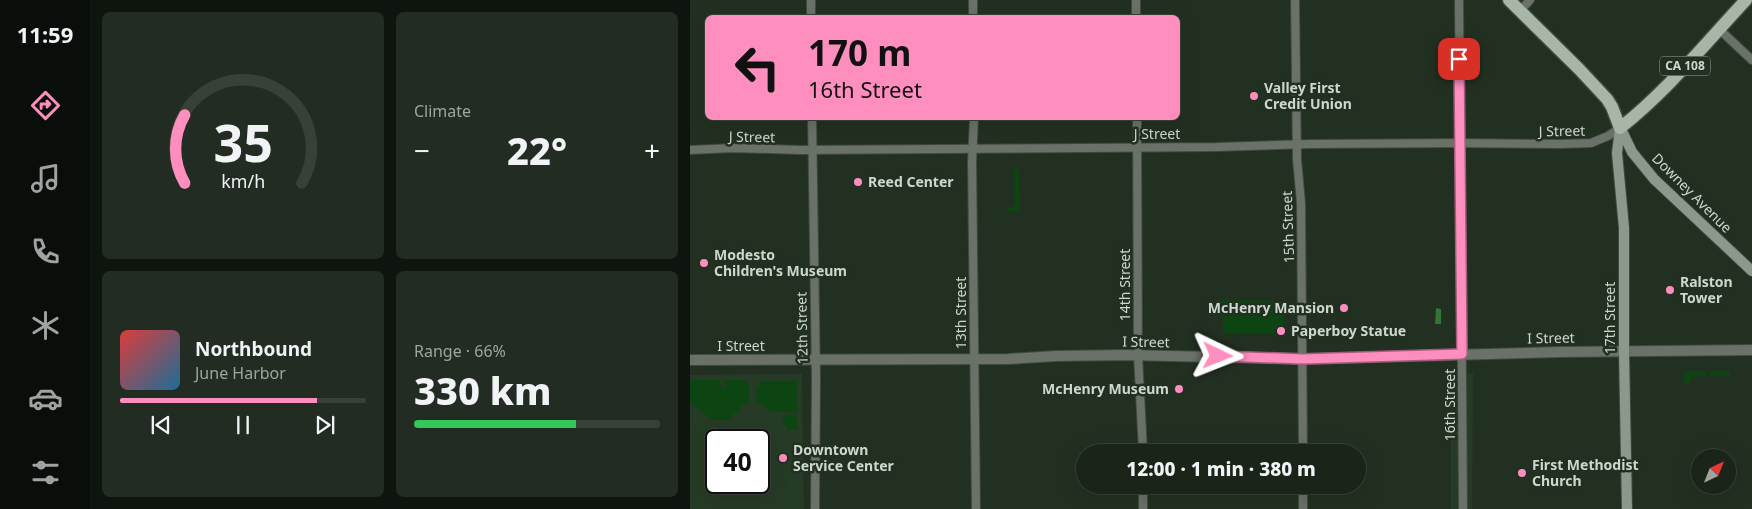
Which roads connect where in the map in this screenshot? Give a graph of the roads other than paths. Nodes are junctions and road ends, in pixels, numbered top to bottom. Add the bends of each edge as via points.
1 (811, 0) edge
2 (973, 0) edge
3 (1136, 0) edge
4 (1295, 0) edge
5 (1459, 0) edge
6 (1508, 0) edge
7 (1530, 0) edge
8 (1746, 0) edge
9 (1520, 11) junction
10 (811, 15) edge
11 (974, 15) edge
12 (1136, 15) edge
13 (1719, 29) junction
14 (1752, 60) edge
15 (812, 120) edge
16 (974, 120) edge
17 (1137, 120) edge
18 (1620, 128) junction
19 (1460, 143) junction
20 (1297, 145) junction
21 (1137, 147) junction
22 (973, 148) junction
23 (812, 149) junction
24 (690, 150) edge
25 (1752, 271) edge
26 (1752, 350) edge
27 (1624, 352) junction
28 (1462, 354) junction
29 (1138, 356) junction
30 (974, 358) junction
31 (815, 359) junction
32 (1303, 359) junction
33 (690, 360) edge
34 (1143, 444) edge
35 (1303, 444) edge
36 (1143, 494) edge
37 (1303, 494) edge
38 (815, 509) edge
39 (976, 509) edge
40 (1143, 509) edge
41 (1303, 509) edge
42 (1463, 509) edge
43 (1627, 509) edge

1 - 10 street
2 - 11 street
3 - 12 street
4 - 20 street, 15th Street
5 - 19 street, 16th Street
6 - 9 main road
7 - 9 street
8 - 13 main road, CA 108
9 - 18 main road via 1607,99
13 - 14 street
13 - 18 main road, CA 108 via 1665,89
15 - 23 street, 12th Street
16 - 22 street, 13th Street
17 - 21 street, 14th Street
18 - 19 street, J Street via 1591,143
18 - 25 main road, Downey Avenue via 1632,152 1654,179
18 - 27 main road, 17th Street via 1617,153 1624,228
19 - 20 street, J Street
19 - 28 street, 16th Street
20 - 21 street, J Street
20 - 32 street, 15th Street
21 - 22 street, J Street
21 - 29 street, 14th Street
22 - 23 street, J Street
22 - 30 street, 13th Street
23 - 24 street, J Street
23 - 31 street, 12th Street
26 - 27 street, I Street
27 - 28 street, I Street
27 - 43 main road, 17th Street
28 - 32 street, I Street
28 - 42 street, 16th Street
29 - 30 street, I Street
29 - 32 street, I Street
29 - 34 street, 14th Street
30 - 31 street, I Street
30 - 39 street, 13th Street
31 - 33 street, I Street
31 - 38 street, 12th Street
32 - 35 street, 15th Street
36 - 40 street
37 - 41 street

